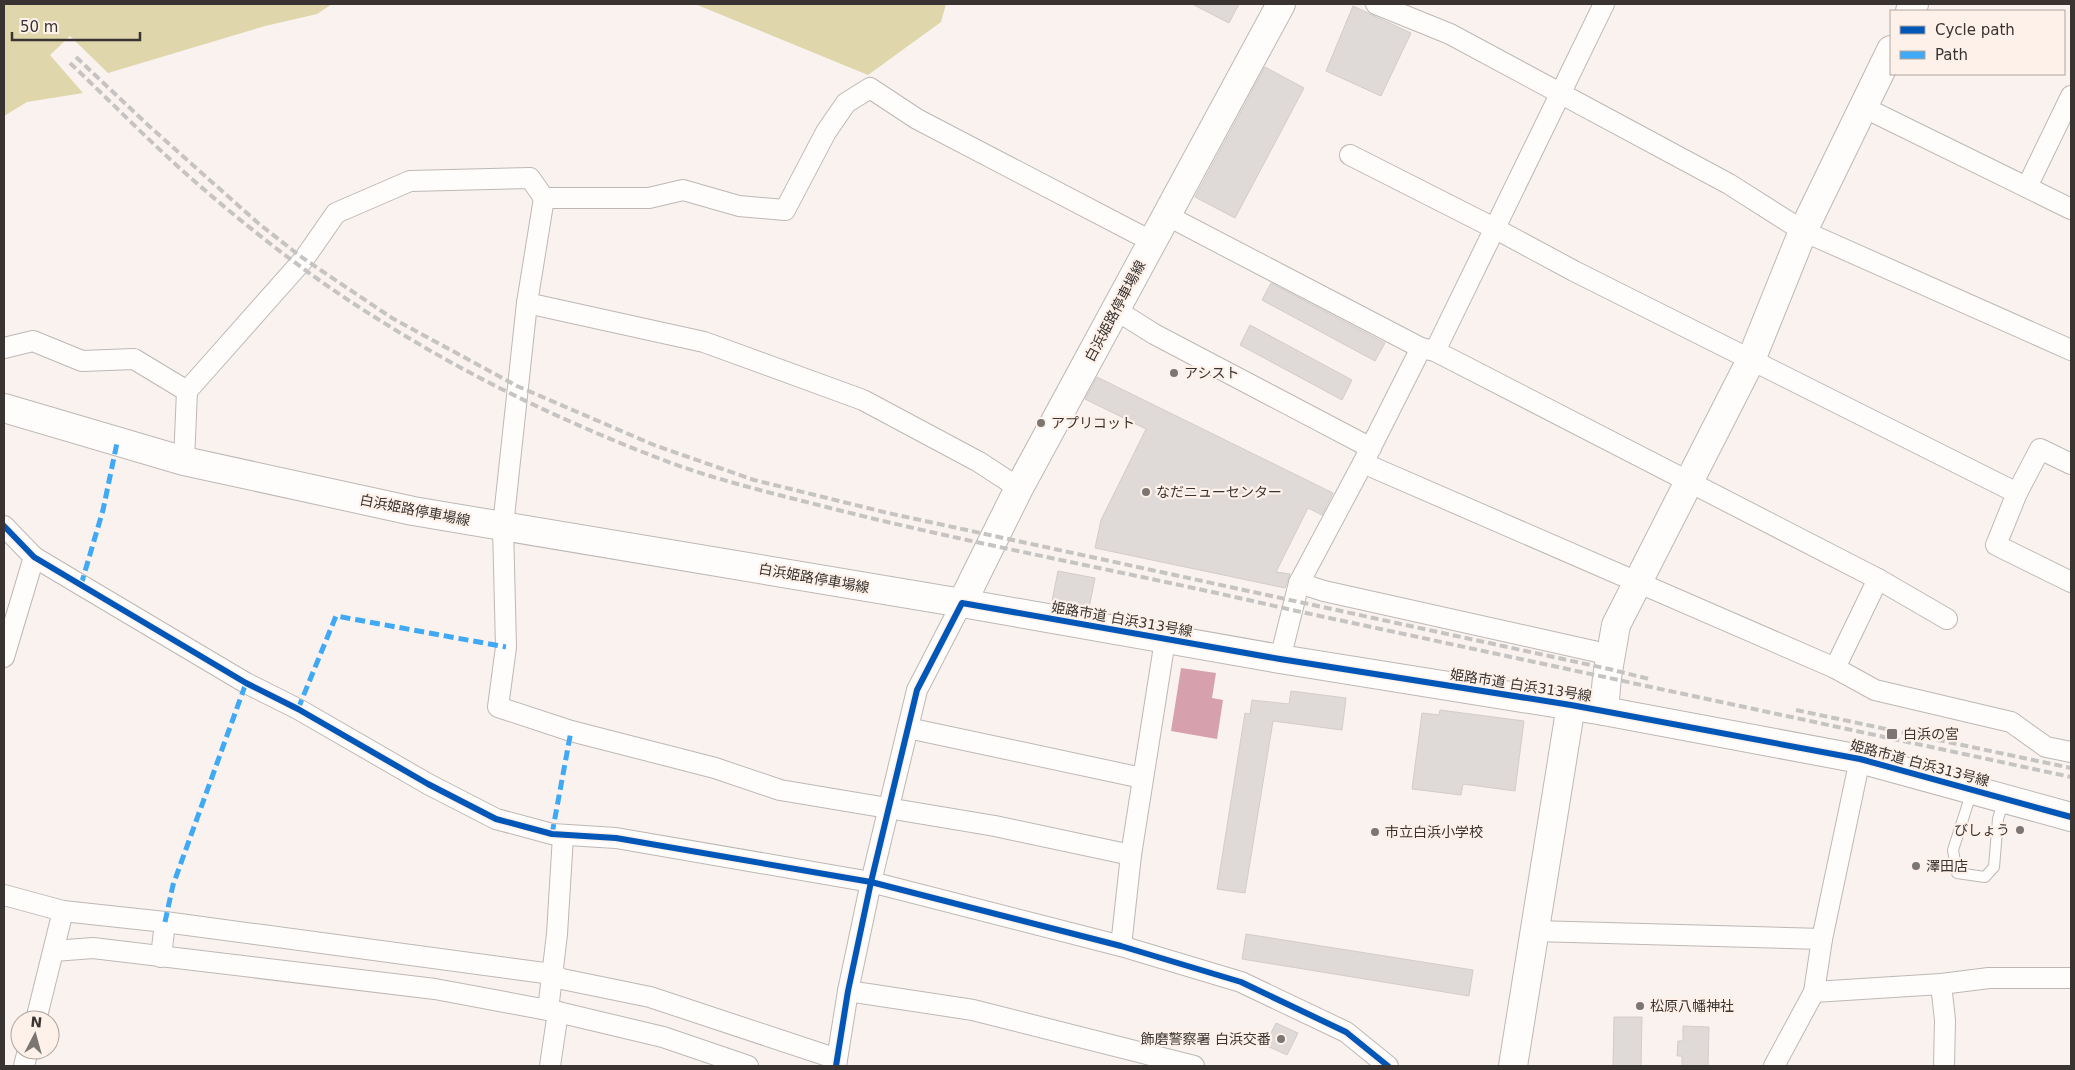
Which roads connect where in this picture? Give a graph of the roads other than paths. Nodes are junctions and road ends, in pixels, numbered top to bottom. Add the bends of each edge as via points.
1 (1281, 4) edge
2 (1376, 4) edge
3 (1604, 4) edge
4 (1890, 52) edge
5 (1561, 95) junction
6 (2071, 96) edge
7 (1862, 107) junction
8 (1350, 155) dead end
9 (2027, 187) junction
10 (544, 198) junction
11 (2071, 209) edge
12 (1166, 215) junction
13 (1496, 229) junction
14 (1802, 231) junction
15 (1152, 241) junction
16 (527, 303) junction
17 (1116, 310) junction
18 (4, 348) edge
19 (1428, 350) junction
20 (2071, 350) edge
21 (1751, 360) junction
22 (187, 391) junction
23 (4, 408) edge
24 (1367, 455) junction
25 (184, 461) junction
26 (2071, 464) edge
27 (1688, 482) junction
28 (1019, 488) junction
29 (2017, 494) junction
30 (4, 526) edge
31 (503, 526) junction
32 (34, 557) junction
33 (1878, 579) junction
34 (2071, 582) edge
35 (1299, 583) junction
36 (1637, 583) junction
37 (962, 603) junction
38 (1947, 619) dead end
39 (1165, 640) junction
40 (1611, 655) junction
41 (4, 657) edge
42 (1280, 659) junction
43 (1835, 668) junction
44 (1571, 706) junction
45 (1604, 711) junction
46 (908, 728) junction
47 (2071, 752) edge
48 (1860, 759) junction
49 (1142, 778) junction
50 (1972, 790) junction
51 (2004, 798) junction
52 (888, 809) junction
53 (2071, 817) edge
54 (563, 836) junction
55 (1131, 855) junction
56 (870, 882) junction
57 (4, 895) edge
58 (63, 911) junction
59 (165, 922) junction
60 (1534, 931) junction
61 (1822, 939) junction
62 (1121, 946) junction
63 (54, 951) junction
64 (161, 957) junction
65 (552, 974) junction
66 (2071, 978) edge
67 (1941, 984) junction
68 (848, 991) junction
69 (1814, 992) junction
70 (39, 1010) edge
71 (553, 1011) junction
72 (837, 1063) edge
73 (550, 1066) edge
74 (748, 1066) edge
75 (1194, 1066) edge
76 (1388, 1066) edge
77 (1513, 1066) edge
78 (1774, 1066) edge
79 (1944, 1066) edge

1 - 12 street, 白浜姫路停車場線
2 - 5 street via 1450,34
3 - 5 street
4 - 7 street
5 - 13 street
5 - 14 street via 1729,184
6 - 9 street
7 - 9 street
7 - 14 street
8 - 13 street
9 - 11 street
10 - 15 street via 649,198 683,190 739,206 785,210 826,132 846,103 870,88 917,119
10 - 16 street
10 - 22 street via 530,178 410,181 336,212 304,259
12 - 15 street, 白浜姫路停車場線
12 - 19 street
13 - 19 street
13 - 21 street
14 - 20 street
14 - 21 street
15 - 17 street, 白浜姫路停車場線
16 - 28 street via 704,342 853,397 979,462
16 - 31 street
17 - 24 street
17 - 28 street, 白浜姫路停車場線
18 - 22 street via 33,341 82,361 134,359
19 - 24 street
19 - 27 street
21 - 27 street
21 - 29 street
22 - 25 street
23 - 25 street, 白浜姫路停車場線
24 - 35 street
24 - 36 street
25 - 31 street, 白浜姫路停車場線 via 413,511
26 - 29 street via 2040,448
27 - 33 street
27 - 36 street
28 - 37 street, 白浜姫路停車場線
29 - 34 street via 1996,545
30 - 32 street
31 - 37 street, 白浜姫路停車場線
31 - 52 street via 506,647 498,707 571,731 715,768 780,790
32 - 41 street
32 - 54 street via 246,683 428,784 496,819
33 - 38 street
33 - 43 street
35 - 40 street
35 - 42 street
36 - 40 street via 1616,625
36 - 43 street
37 - 39 street, 姫路市道 白浜313号線
37 - 46 street via 917,690
39 - 42 street, 姫路市道 白浜313号線
39 - 49 street
40 - 45 street
42 - 44 street, 姫路市道 白浜313号線
43 - 47 street via 1875,690 2010,722 2046,747
44 - 45 street, 姫路市道 白浜313号線
44 - 60 street
45 - 48 street, 姫路市道 白浜313号線
46 - 49 street
46 - 52 street
48 - 50 street, 姫路市道 白浜313号線
48 - 61 street
49 - 55 street
50 - 51 street, 姫路市道 白浜313号線
50 - 51 lane via 1953,850 1957,873 1985,877 1994,867 1998,819
51 - 53 street, 姫路市道 白浜313号線
52 - 55 street via 995,826
52 - 56 street
54 - 56 street via 616,838
54 - 65 street
55 - 62 street
56 - 62 street
56 - 68 street
57 - 58 street
58 - 59 street
58 - 63 street
59 - 64 street
59 - 65 street
60 - 61 street
60 - 77 street
61 - 69 street
62 - 76 street via 1241,982 1346,1032
63 - 64 street via 93,948
63 - 70 street
64 - 71 street via 435,988
65 - 71 street
65 - 72 street via 562,979 650,997
66 - 67 street via 1988,978
67 - 69 street
67 - 79 street via 1945,1020
68 - 72 street
68 - 75 street via 973,1010
69 - 78 street
71 - 73 street
71 - 74 street via 664,1038

